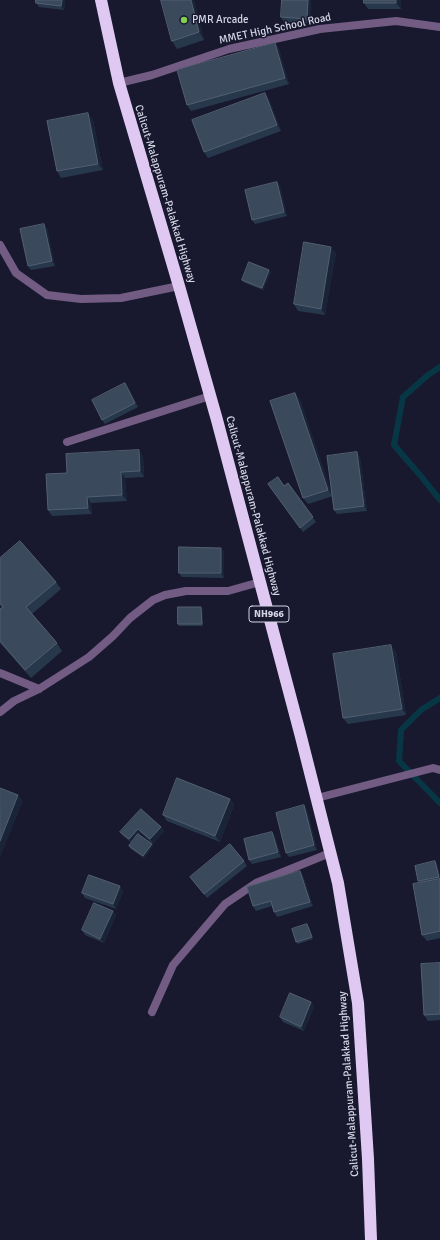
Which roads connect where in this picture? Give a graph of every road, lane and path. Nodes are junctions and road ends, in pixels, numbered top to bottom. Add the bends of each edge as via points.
1 (101, 0) edge
2 (440, 27) edge
3 (119, 83) junction
4 (0, 245) edge
5 (179, 286) junction
6 (210, 396) junction
7 (67, 442) dead end
8 (260, 582) junction
9 (0, 673) edge
10 (39, 689) junction
11 (0, 712) edge
12 (437, 769) edge
13 (316, 798) junction
14 (330, 853) junction
15 (152, 1012) dead end
16 (371, 1240) edge

1 - 3 highway, Calicut-Malappuram-Palakkad Highway / NH966
2 - 3 street, MMET High School Road via 396,21 320,29 229,49 152,75
3 - 5 highway, Calicut-Malappuram-Palakkad Highway / NH966
4 - 5 street via 16,273 47,295 81,299 121,298
5 - 6 highway, Calicut-Malappuram-Palakkad Highway / NH966
6 - 7 street
6 - 8 highway, Calicut-Malappuram-Palakkad Highway / NH966
8 - 10 street via 228,590 186,591 153,600 89,657
8 - 13 highway, Calicut-Malappuram-Palakkad Highway / NH966
9 - 10 street
10 - 11 street via 14,701
12 - 13 street
13 - 14 highway, Calicut-Malappuram-Palakkad Highway / NH966
14 - 15 street via 256,883 225,904 173,965
14 - 16 highway, Calicut-Malappuram-Palakkad Highway / NH966 via 338,883 358,1003

